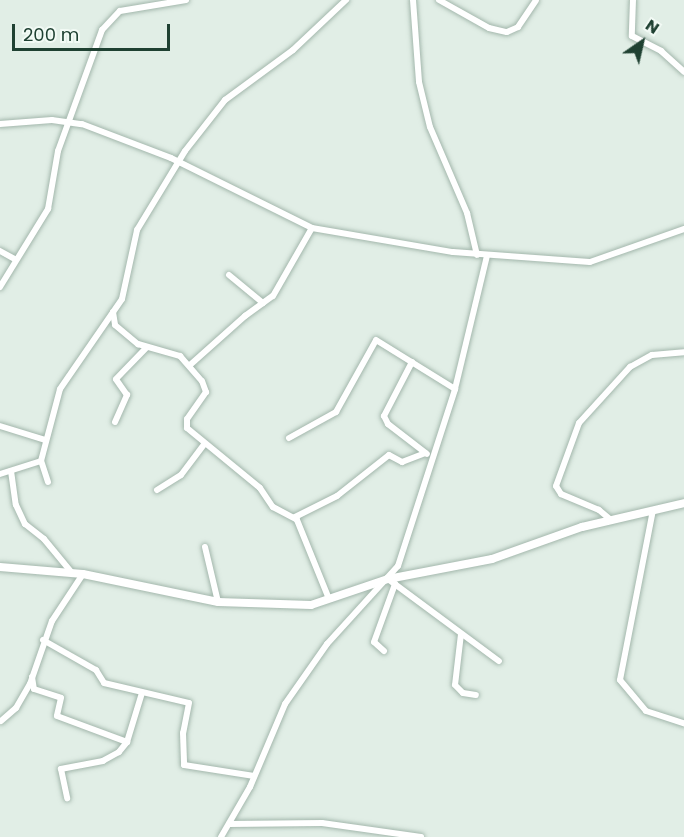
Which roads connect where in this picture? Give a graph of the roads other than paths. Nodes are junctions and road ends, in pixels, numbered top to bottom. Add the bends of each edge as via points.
1 (186, 0) edge
2 (346, 0) edge
3 (413, 0) edge
4 (439, 0) edge
5 (536, 0) edge
6 (633, 0) edge
7 (148, 2) edge
8 (684, 72) edge
9 (69, 120) junction
10 (0, 124) edge
11 (180, 162) junction
12 (312, 228) junction
13 (684, 229) edge
14 (0, 251) edge
15 (477, 255) junction
16 (487, 256) junction
17 (16, 260) junction
18 (229, 275) dead end
19 (0, 287) edge
20 (263, 303) junction
21 (114, 312) junction
22 (146, 348) junction
23 (684, 352) edge
24 (412, 362) junction
25 (190, 365) junction
26 (455, 389) junction
27 (115, 422) dead end
28 (0, 426) edge
29 (290, 438) dead end
30 (45, 440) junction
31 (204, 445) junction
32 (428, 455) junction
33 (41, 461) junction
34 (11, 471) junction
35 (0, 474) edge
36 (48, 482) dead end
37 (158, 490) dead end
38 (684, 503) edge
39 (653, 510) junction
40 (295, 518) junction
41 (611, 520) junction
42 (205, 547) dead end
43 (0, 567) edge
44 (72, 573) junction
45 (83, 574) junction
46 (391, 582) junction
47 (329, 600) junction
48 (218, 602) junction
49 (461, 634) junction
50 (44, 640) junction
51 (384, 651) dead end
52 (499, 661) dead end
53 (32, 677) junction
54 (142, 693) junction
55 (476, 695) dead end
56 (1, 721) edge
57 (684, 723) edge
58 (127, 742) junction
59 (254, 776) junction
60 (67, 798) dead end
61 (228, 824) junction
62 (220, 837) edge
63 (419, 837) edge

1 - 7 street
2 - 11 street via 293,50 225,100
3 - 15 street via 417,70 427,116 475,236
4 - 5 street via 489,28 507,32 518,27
6 - 8 street via 632,36 662,51
7 - 9 street via 120,11 108,21
9 - 10 street
9 - 11 street
9 - 17 street via 58,152 48,208
11 - 12 street
11 - 21 street via 137,230 129,278
12 - 15 street
12 - 20 street via 285,280
13 - 16 street via 590,262
14 - 17 street
15 - 16 street
16 - 26 street
17 - 19 street
18 - 20 street
20 - 25 street
21 - 22 street via 115,325
21 - 30 street via 65,379
22 - 25 street via 171,352
22 - 27 street via 116,379 127,395
23 - 41 street via 652,355 630,367 579,423 556,486 561,494 599,510
24 - 26 street
24 - 29 street via 374,341 336,412
24 - 32 street via 384,416 388,424
25 - 31 street via 206,392 188,419 187,429
26 - 32 street
28 - 30 street
30 - 33 street
31 - 37 street via 181,475
31 - 40 street via 260,488 273,507
32 - 40 street via 402,462 389,455 337,496
32 - 46 street via 401,559
33 - 34 street
33 - 36 street
34 - 35 street
34 - 44 street via 16,505 25,525 44,539
38 - 39 street
39 - 41 street
39 - 57 street via 620,680 646,711
40 - 47 street
41 - 46 street via 492,559
42 - 48 street
43 - 44 street
44 - 45 street
45 - 48 street
45 - 50 street
46 - 47 street
46 - 49 street
46 - 51 street via 374,642
46 - 59 street via 305,674 276,718
47 - 48 street via 311,605
49 - 52 street
49 - 55 street via 455,685 463,693
50 - 53 street
50 - 54 street via 96,670 104,683
53 - 56 street via 15,708
53 - 58 street via 34,689 61,698 57,717
54 - 58 street
54 - 59 street via 189,703 183,733 184,765
58 - 60 street via 103,761 61,769
59 - 61 street
61 - 62 street
61 - 63 street via 322,823

